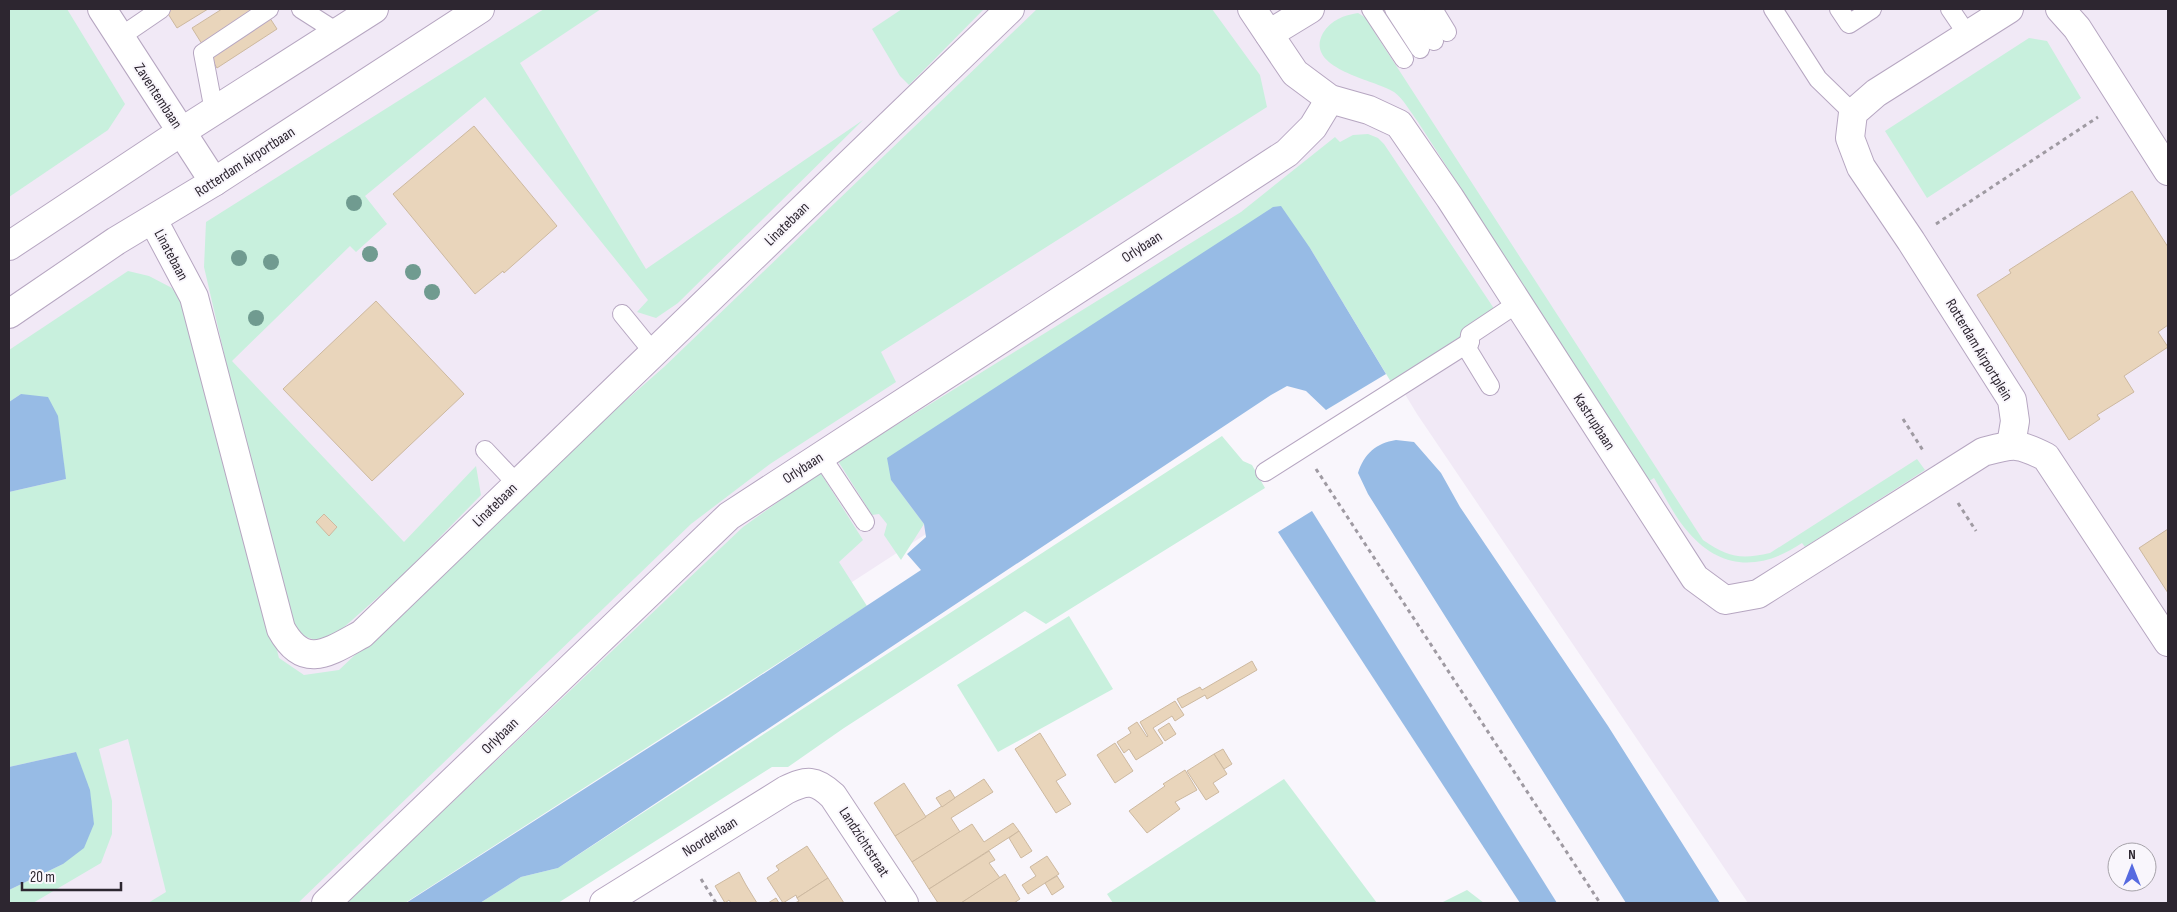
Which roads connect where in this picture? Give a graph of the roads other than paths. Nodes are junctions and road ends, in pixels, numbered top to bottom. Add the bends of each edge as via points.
1 (102, 9) edge
2 (161, 9) edge
3 (269, 9) edge
4 (301, 9) edge
5 (374, 9) edge
6 (480, 9) edge
7 (1010, 9) edge
8 (1252, 9) edge
9 (1310, 9) edge
10 (1371, 9) edge
11 (1394, 9) edge
12 (1413, 9) edge
13 (1433, 9) edge
14 (1773, 9) edge
15 (1839, 9) edge
16 (1872, 9) edge
17 (1950, 9) edge
18 (2009, 9) edge
19 (2060, 9) edge
20 (337, 32) junction
21 (1269, 34) junction
22 (1967, 34) junction
23 (120, 37) junction
24 (1434, 40) junction
25 (1404, 59) dead end
26 (1330, 99) junction
27 (214, 111) junction
28 (1852, 113) junction
29 (181, 132) junction
30 (2168, 171) edge
31 (214, 182) junction
32 (153, 220) junction
33 (9, 246) edge
34 (1518, 303) junction
35 (9, 314) edge
36 (622, 314) dead end
37 (1470, 342) junction
38 (653, 352) junction
39 (1490, 386) dead end
40 (2010, 444) junction
41 (485, 450) dead end
42 (821, 456) junction
43 (1265, 472) dead end
44 (517, 484) junction
45 (865, 522) dead end
46 (2168, 642) edge
47 (820, 785) joint
48 (326, 903) edge
49 (604, 903) edge
50 (904, 903) edge

1 - 23 street, Zaventembaan
2 - 23 lane
3 - 27 lane via 202,53
4 - 20 lane
5 - 20 street
6 - 31 street, Rotterdam Airportbaan
7 - 38 street, Linatebaan
8 - 21 street, Kastrupbaan
9 - 21 street
10 - 25 lane
11 - 24 lane
12 - 24 lane
13 - 24 lane
14 - 28 lane via 1818,78
15 - 16 lane via 1849,24
17 - 22 lane
18 - 22 street
19 - 30 street via 2077,28
20 - 27 street
21 - 26 street, Kastrupbaan via 1294,73
22 - 28 street via 1876,93
23 - 29 street, Zaventembaan
26 - 34 street, Kastrupbaan via 1370,110 1399,124
26 - 42 street, Orlybaan via 1313,127 1287,153
27 - 29 street
28 - 40 street, Rotterdam Airportplein via 1850,138 1861,167 2012,400 2015,421
29 - 31 street, Zaventembaan
29 - 33 street
31 - 32 street, Rotterdam Airportbaan
32 - 35 street, Rotterdam Airportbaan via 116,241
32 - 44 street, Linatebaan via 194,297 280,629 289,645 300,652 320,654 362,634
34 - 37 lane via 1470,335
34 - 40 street, Kastrupbaan via 1695,578 1725,600 1758,594 1983,452
36 - 38 lane
37 - 39 lane via 1468,350
37 - 43 lane
38 - 44 street, Linatebaan
40 - 46 street via 2029,448 2046,457
41 - 44 lane
42 - 45 lane
42 - 48 street, Orlybaan via 729,516
47 - 49 street, Noorderlaan via 802,782 786,790
47 - 50 street, Landzichtstraat via 840,804

